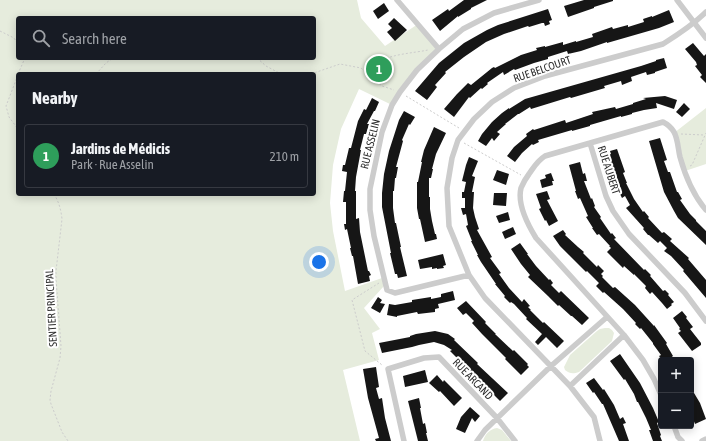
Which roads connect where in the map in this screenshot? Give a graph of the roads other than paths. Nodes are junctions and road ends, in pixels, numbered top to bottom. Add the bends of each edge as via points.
1 (397, 0) edge
2 (539, 0) edge
3 (677, 0) edge
4 (706, 12) edge
5 (695, 23) junction
6 (706, 38) edge
7 (439, 49) junction
8 (590, 143) junction
9 (706, 210) edge
10 (469, 275) junction
11 (607, 317) junction
12 (706, 321) edge
13 (624, 334) junction
14 (551, 366) junction
15 (570, 386) junction
16 (660, 393) edge
17 (497, 418) junction
18 (675, 429) edge
19 (706, 439) edge
20 (404, 441) edge
21 (477, 441) edge
22 (515, 441) edge
23 (600, 441) edge
24 (682, 441) edge
25 (702, 441) edge

1 - 7 street
2 - 7 street, RUE ASSELIN via 494,13 463,29
3 - 5 street
4 - 5 street, RUE BELCOURT
5 - 6 street
5 - 10 street, RUE BELCOURT via 663,44 545,76 514,88 492,102 474,120 458,140 447,188 449,226
7 - 10 street, RUE ASSELIN via 417,70 392,105 382,132 370,189 370,210 387,290 395,293
8 - 9 street, RUE AUBERT via 662,122 669,125 694,193
8 - 11 street via 540,159 526,178 520,200 527,223 536,238
8 - 12 street, RUE AUBERT via 613,211 629,234 686,293
10 - 14 street, RUE BELCOURT via 485,298
11 - 13 street
11 - 14 street
13 - 15 street
13 - 16 street via 643,360
14 - 15 street, RUE BELCOURT
14 - 17 street
15 - 23 street, RUE BELCOURT via 594,417
17 - 20 street, RUE ARCAND via 439,358 424,358 388,369
17 - 21 street
17 - 22 street, RUE ARCAND
18 - 24 street
19 - 25 street

